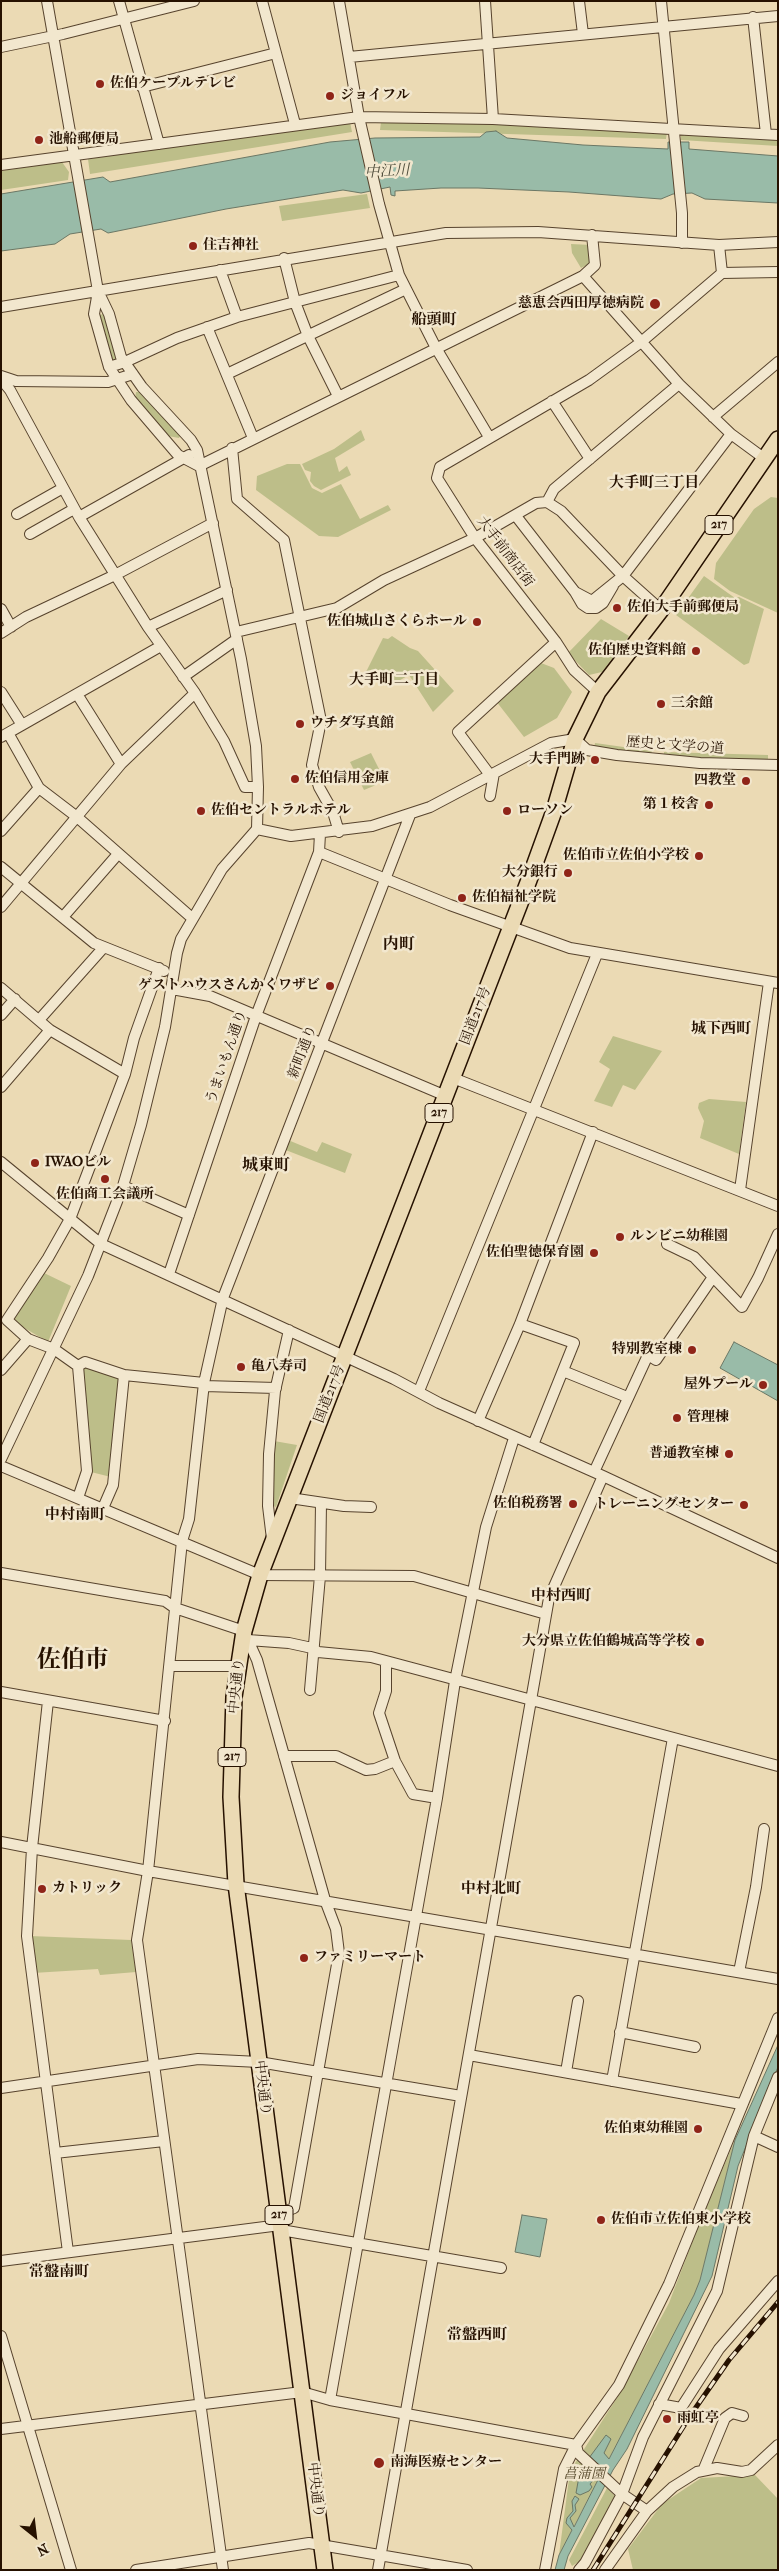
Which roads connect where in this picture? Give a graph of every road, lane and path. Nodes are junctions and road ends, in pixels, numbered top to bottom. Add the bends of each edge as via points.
1 (47, 1) edge
2 (119, 1) edge
3 (194, 1) edge
4 (262, 1) edge
5 (340, 1) edge
6 (485, 1) edge
7 (579, 1) edge
8 (661, 1) edge
9 (778, 16) edge
10 (753, 17) junction
11 (123, 20) junction
12 (663, 26) junction
13 (583, 34) junction
14 (53, 36) junction
15 (489, 43) junction
16 (1, 47) edge
17 (276, 53) junction
18 (349, 57) junction
19 (142, 87) junction
20 (359, 117) junction
21 (493, 119) junction
22 (295, 124) junction
23 (675, 134) junction
24 (766, 134) junction
25 (778, 135) edge
26 (159, 144) junction
27 (74, 156) junction
28 (1, 165) edge
29 (592, 236) junction
30 (388, 241) junction
31 (682, 242) junction
32 (778, 242) edge
33 (719, 245) junction
34 (284, 258) junction
35 (220, 270) junction
36 (722, 272) junction
37 (778, 272) edge
38 (398, 275) junction
39 (583, 276) junction
40 (406, 289) junction
41 (98, 291) junction
42 (295, 302) junction
43 (1, 307) edge
44 (237, 317) junction
45 (208, 327) junction
46 (308, 336) junction
47 (640, 343) junction
48 (436, 348) junction
49 (125, 362) junction
50 (778, 362) edge
51 (109, 367) junction
52 (133, 374) junction
53 (227, 374) junction
54 (1, 377) edge
55 (118, 380) junction
56 (679, 384) junction
57 (338, 396) junction
58 (552, 401) junction
59 (714, 417) junction
60 (731, 434) junction
61 (489, 437) junction
62 (253, 438) junction
63 (778, 439) edge
64 (232, 448) junction
65 (197, 450) junction
66 (184, 459) junction
67 (590, 459) junction
68 (764, 459) junction
69 (199, 466) junction
70 (63, 488) junction
71 (547, 502) junction
72 (76, 513) junction
73 (17, 514) dead end
74 (516, 516) junction
75 (214, 523) junction
76 (30, 534) dead end
77 (474, 538) junction
78 (115, 574) junction
79 (618, 579) junction
80 (227, 590) junction
81 (1, 609) edge
82 (661, 610) junction
83 (300, 616) junction
84 (11, 627) junction
85 (148, 627) junction
86 (1, 633) edge
87 (236, 636) junction
88 (556, 642) junction
89 (161, 646) junction
90 (183, 677) junction
91 (1, 692) edge
92 (598, 692) junction
93 (194, 693) junction
94 (77, 694) junction
95 (22, 725) junction
96 (5, 735) edge
97 (575, 739) junction
98 (121, 764) junction
99 (778, 765) edge
100 (492, 774) junction
101 (258, 787) junction
102 (39, 788) junction
103 (490, 796) dead end
104 (410, 815) junction
105 (77, 818) junction
106 (257, 829) junction
107 (1, 831) edge
108 (339, 832) junction
109 (320, 834) junction
110 (318, 852) junction
111 (118, 854) junction
112 (1, 867) edge
113 (386, 878) junction
114 (22, 884) junction
115 (1, 907) edge
116 (63, 917) junction
117 (192, 918) junction
118 (511, 927) junction
119 (104, 947) junction
120 (597, 954) junction
121 (159, 968) junction
122 (173, 977) junction
123 (773, 983) edge
124 (1, 988) edge
125 (172, 989) junction
126 (15, 1000) junction
127 (1, 1015) edge
128 (256, 1016) junction
129 (38, 1020) junction
130 (50, 1030) junction
131 (321, 1044) junction
132 (126, 1074) junction
133 (452, 1078) junction
134 (1, 1087) edge
135 (446, 1096) junction
136 (536, 1109) junction
137 (593, 1132) junction
138 (1, 1162) edge
139 (123, 1186) junction
140 (740, 1190) junction
141 (778, 1206) edge
142 (189, 1215) junction
143 (70, 1219) junction
144 (778, 1234) edge
145 (101, 1244) junction
146 (667, 1244) dead end
147 (169, 1274) junction
148 (713, 1277) junction
149 (223, 1298) junction
150 (520, 1324) junction
151 (289, 1330) junction
152 (28, 1339) junction
153 (54, 1349) junction
154 (345, 1356) junction
155 (78, 1366) junction
156 (1, 1370) edge
157 (563, 1371) junction
158 (124, 1375) junction
159 (204, 1384) junction
160 (276, 1388) junction
161 (420, 1391) junction
162 (627, 1397) junction
163 (478, 1421) junction
164 (514, 1438) junction
165 (533, 1445) junction
166 (2, 1455) edge
167 (1, 1466) edge
168 (599, 1474) junction
169 (78, 1498) junction
170 (290, 1498) junction
171 (321, 1503) junction
172 (371, 1507) dead end
173 (103, 1508) junction
174 (182, 1541) junction
175 (272, 1543) junction
176 (778, 1558) edge
177 (1, 1573) edge
178 (260, 1575) junction
179 (320, 1576) junction
180 (473, 1594) junction
181 (175, 1608) junction
182 (546, 1614) junction
183 (246, 1635) junction
184 (315, 1650) junction
185 (386, 1662) junction
186 (170, 1666) junction
187 (239, 1666) junction
188 (455, 1681) junction
189 (310, 1690) dead end
190 (1, 1692) edge
191 (48, 1701) junction
192 (531, 1701) junction
193 (165, 1721) junction
194 (673, 1738) junction
195 (284, 1756) junction
196 (395, 1761) junction
197 (778, 1766) edge
198 (437, 1798) junction
199 (764, 1829) dead end
200 (1, 1842) edge
201 (32, 1848) junction
202 (148, 1871) junction
203 (236, 1884) junction
204 (325, 1900) junction
205 (415, 1915) junction
206 (491, 1929) junction
207 (634, 1954) junction
208 (739, 1972) junction
209 (778, 1979) edge
210 (578, 2000) dead end
211 (778, 2018) edge
212 (620, 2032) junction
213 (695, 2047) dead end
214 (468, 2055) junction
215 (259, 2062) junction
216 (154, 2066) junction
217 (318, 2072) junction
218 (566, 2072) junction
219 (778, 2077) edge
220 (612, 2080) junction
221 (45, 2082) junction
222 (385, 2084) junction
223 (1, 2088) edge
224 (461, 2096) junction
225 (741, 2104) junction
226 (754, 2136) junction
227 (164, 2141) junction
228 (778, 2147) edge
229 (54, 2153) junction
230 (280, 2223) junction
231 (178, 2238) junction
232 (357, 2244) junction
233 (68, 2252) junction
234 (433, 2257) junction
235 (1, 2261) edge
236 (501, 2268) dead end
237 (778, 2281) edge
238 (1, 2336) edge
239 (302, 2392) junction
240 (330, 2400) junction
241 (200, 2404) junction
242 (659, 2404) junction
243 (406, 2413) junction
244 (743, 2416) dead end
245 (29, 2425) junction
246 (1, 2429) edge
247 (778, 2445) edge
248 (577, 2449) junction
249 (703, 2471) junction
250 (619, 2491) junction
251 (647, 2511) junction
252 (322, 2545) junction
253 (381, 2554) junction
254 (220, 2556) junction
255 (71, 2570) edge
256 (136, 2570) edge
257 (223, 2570) edge
258 (325, 2570) edge
259 (378, 2570) edge
260 (467, 2570) edge
261 (545, 2570) edge
262 (579, 2570) edge
263 (606, 2570) edge

1 - 14 street
2 - 11 street
3 - 11 street
4 - 17 street
5 - 18 street
6 - 15 street
7 - 13 street
8 - 12 street
9 - 10 street
10 - 12 street
10 - 24 street
11 - 14 street
11 - 19 street
12 - 13 street
12 - 23 street
13 - 15 street
14 - 16 street
14 - 27 street
15 - 18 street
15 - 21 street
17 - 19 street
17 - 22 street
18 - 20 street
19 - 26 street
20 - 21 street
20 - 22 street
20 - 30 street
21 - 23 street
22 - 26 street
23 - 24 street
23 - 31 street
24 - 25 street
26 - 27 street
27 - 28 street
27 - 41 street
29 - 30 street via 504,231 446,233
29 - 31 street
29 - 39 street via 595,264
30 - 34 street
30 - 38 street
31 - 33 street
32 - 33 street
33 - 36 street
34 - 35 street
34 - 42 street
35 - 41 street
35 - 44 street
36 - 37 street
36 - 47 street, 大手前商店街
38 - 40 street
38 - 42 street
39 - 47 street
39 - 48 street
40 - 46 street
40 - 48 street
41 - 43 street
41 - 49 street
41 - 51 street via 94,314
42 - 44 street
42 - 46 street
44 - 45 street
45 - 49 street
45 - 53 street
46 - 53 street
46 - 57 street
47 - 56 street
47 - 58 street, 大手前商店街 via 589,380
48 - 57 street
48 - 61 street
49 - 51 street
49 - 52 street
50 - 59 street
51 - 55 street
52 - 55 street
52 - 65 street
53 - 62 street
54 - 55 street via 16,381
54 - 70 street
55 - 66 street via 131,400
56 - 59 street
56 - 67 street
57 - 62 street
58 - 61 street, 大手前商店街
58 - 67 street
59 - 60 street
60 - 68 street
60 - 79 street
61 - 77 street, 大手前商店街 via 440,467 437,478
62 - 64 street
63 - 68 highway, 国道217号 / 217
64 - 69 street
64 - 83 street via 237,499 284,540
65 - 66 street
65 - 69 street
66 - 69 street
66 - 72 street
67 - 71 street via 554,489
68 - 82 highway, 国道217号 / 217
69 - 75 street
70 - 72 street
70 - 73 street
71 - 74 street via 536,503
71 - 79 street via 561,511
72 - 76 street
72 - 78 street
74 - 77 street
74 - 79 street via 575,592 592,601
75 - 78 street
75 - 80 street
77 - 83 street via 384,580 346,604
77 - 88 street, 大手前商店街
78 - 84 street
78 - 85 street
79 - 82 street
80 - 85 street
80 - 87 street
81 - 84 street
82 - 92 highway, 国道217号 / 217
83 - 87 street
83 - 108 street via 321,721 312,765
84 - 86 street
85 - 89 street
87 - 90 street
87 - 101 street via 256,746
88 - 92 street, 大手前商店街 via 574,670
88 - 100 street via 458,732
89 - 90 street
89 - 94 street
90 - 93 street
91 - 95 street
92 - 97 highway, 国道217号 / 217
93 - 98 street
93 - 101 street via 224,741 245,787
94 - 95 street
94 - 98 street
95 - 96 street
96 - 102 street
97 - 99 street, 歴史と文学の道 via 587,750 617,755 700,763
97 - 100 street via 551,743
97 - 118 highway, 国道217号 / 217 via 554,811
98 - 105 street
100 - 103 street
100 - 104 street
101 - 106 street
102 - 105 street
102 - 107 street
104 - 108 street
104 - 113 street, 新町通り
105 - 111 street
105 - 114 street
106 - 109 street via 291,836
106 - 117 street via 222,869
108 - 109 street
109 - 110 street, うまいもん通り
110 - 113 street
110 - 128 street, うまいもん通り
111 - 116 street
111 - 117 street
112 - 114 street
113 - 118 street
113 - 131 street, 新町通り
114 - 115 street
114 - 116 street
116 - 119 street
117 - 122 street via 176,953
118 - 120 street
118 - 133 highway, 国道217号 / 217
119 - 121 street
119 - 129 street
120 - 123 street
120 - 136 street
121 - 122 street
121 - 132 street via 134,1038
122 - 125 street
123 - 140 street
124 - 126 street
125 - 128 street via 210,996
125 - 139 street via 141,1125
126 - 127 street
126 - 129 street
128 - 131 street
128 - 142 street, うまいもん通り
129 - 130 street
130 - 132 street
130 - 134 street
131 - 135 street
131 - 149 street, 新町通り
132 - 143 street
133 - 135 highway, 国道217号 / 217
133 - 136 street
135 - 154 highway, 国道217号 / 217
136 - 137 street
136 - 161 street
137 - 140 street via 672,1166
137 - 150 street
138 - 143 street
139 - 142 street
139 - 145 street
140 - 141 street
142 - 147 street, うまいもん通り
143 - 145 street
143 - 152 street via 6,1320
144 - 148 street via 742,1307
145 - 147 street
145 - 153 street
146 - 148 street via 694,1257
147 - 149 street
148 - 162 street via 656,1360 648,1355
149 - 151 street
149 - 159 street, 新町通り
150 - 157 street via 574,1343
150 - 163 street
151 - 154 street
151 - 160 street
152 - 153 street
152 - 156 street
153 - 155 street
153 - 166 street
154 - 161 street
154 - 170 highway, 国道217号 / 217
155 - 158 street via 85,1362
155 - 169 street via 87,1470
157 - 162 street
157 - 165 street
158 - 159 street
158 - 173 street via 113,1484
159 - 160 street
159 - 174 street, 新町通り via 189,1519
160 - 175 street via 269,1454 268,1506
161 - 163 street via 439,1404
162 - 168 street
163 - 164 street
164 - 165 street
164 - 180 street via 486,1527
165 - 168 street
167 - 169 street
168 - 176 street
168 - 182 street via 549,1598
169 - 173 street
170 - 171 street
170 - 175 highway, 国道217号 / 217
171 - 172 street
171 - 179 street
173 - 174 street
174 - 178 street
174 - 181 street, 新町通り
175 - 178 highway, 国道217号 / 217
177 - 181 street via 165,1602
178 - 179 street
178 - 183 highway, 国道217号 / 217
179 - 180 street via 414,1576
179 - 184 street
180 - 182 street
180 - 188 street
181 - 183 street
181 - 186 street, 新町通り
182 - 192 street
183 - 184 street
183 - 187 highway, 中央通り / 217
183 - 195 street via 257,1660
184 - 185 street
184 - 189 street
185 - 188 street
185 - 196 street via 386,1691 379,1713
186 - 187 street
186 - 193 street, 新町通り
187 - 203 highway, 中央通り / 217 via 234,1696 231,1797
188 - 192 street
188 - 198 street
190 - 191 street
191 - 193 street
191 - 201 street
192 - 194 street
192 - 206 street
193 - 202 street, 新町通り
194 - 197 street
194 - 207 street
195 - 196 street via 336,1756 366,1770
195 - 204 street
196 - 198 street via 413,1794
198 - 205 street
199 - 208 street
200 - 201 street
201 - 202 street
201 - 221 street via 27,1936
202 - 203 street
202 - 216 street, 新町通り via 137,1940
203 - 204 street
203 - 215 highway, 中央通り / 217
204 - 205 street
204 - 217 street via 336,1929 338,1953
205 - 206 street
205 - 222 street
206 - 207 street
206 - 214 street
207 - 208 street
207 - 212 street
208 - 209 street
210 - 218 street
211 - 225 street
212 - 213 street
212 - 220 street
214 - 218 street
214 - 224 street
215 - 216 street via 198,2059
215 - 217 street
215 - 230 highway, 中央通り / 217
216 - 221 street
216 - 227 street, 新町通り
217 - 222 street
217 - 230 street via 294,2208
218 - 220 street
219 - 226 street
220 - 225 street
221 - 223 street
221 - 229 street
222 - 224 street
222 - 232 street
224 - 234 street
225 - 248 street via 669,2284 619,2384
226 - 228 street
226 - 242 street via 717,2291
227 - 229 street
227 - 231 street, 新町通り
229 - 233 street
230 - 231 street
230 - 232 street
230 - 239 highway, 中央通り / 217
231 - 233 street
231 - 241 street, 新町通り
232 - 234 street
232 - 240 street
233 - 235 street
234 - 236 street
234 - 243 street
237 - 242 street via 719,2349 681,2408
238 - 245 street
239 - 240 street
239 - 241 street
239 - 252 highway, 中央通り / 217
240 - 243 street
241 - 245 street
241 - 254 street, 新町通り
242 - 250 street
243 - 248 street
243 - 253 street
244 - 249 street via 732,2413 725,2418
245 - 246 street
245 - 255 street
247 - 249 street via 751,2470 742,2472 717,2468
248 - 250 street
248 - 261 street via 564,2469
249 - 251 street via 673,2486
250 - 251 street
250 - 262 street
251 - 263 street
252 - 253 street
252 - 254 street via 309,2543
252 - 258 highway, 217
253 - 259 street
253 - 260 street
254 - 256 street
254 - 257 street, 新町通り

